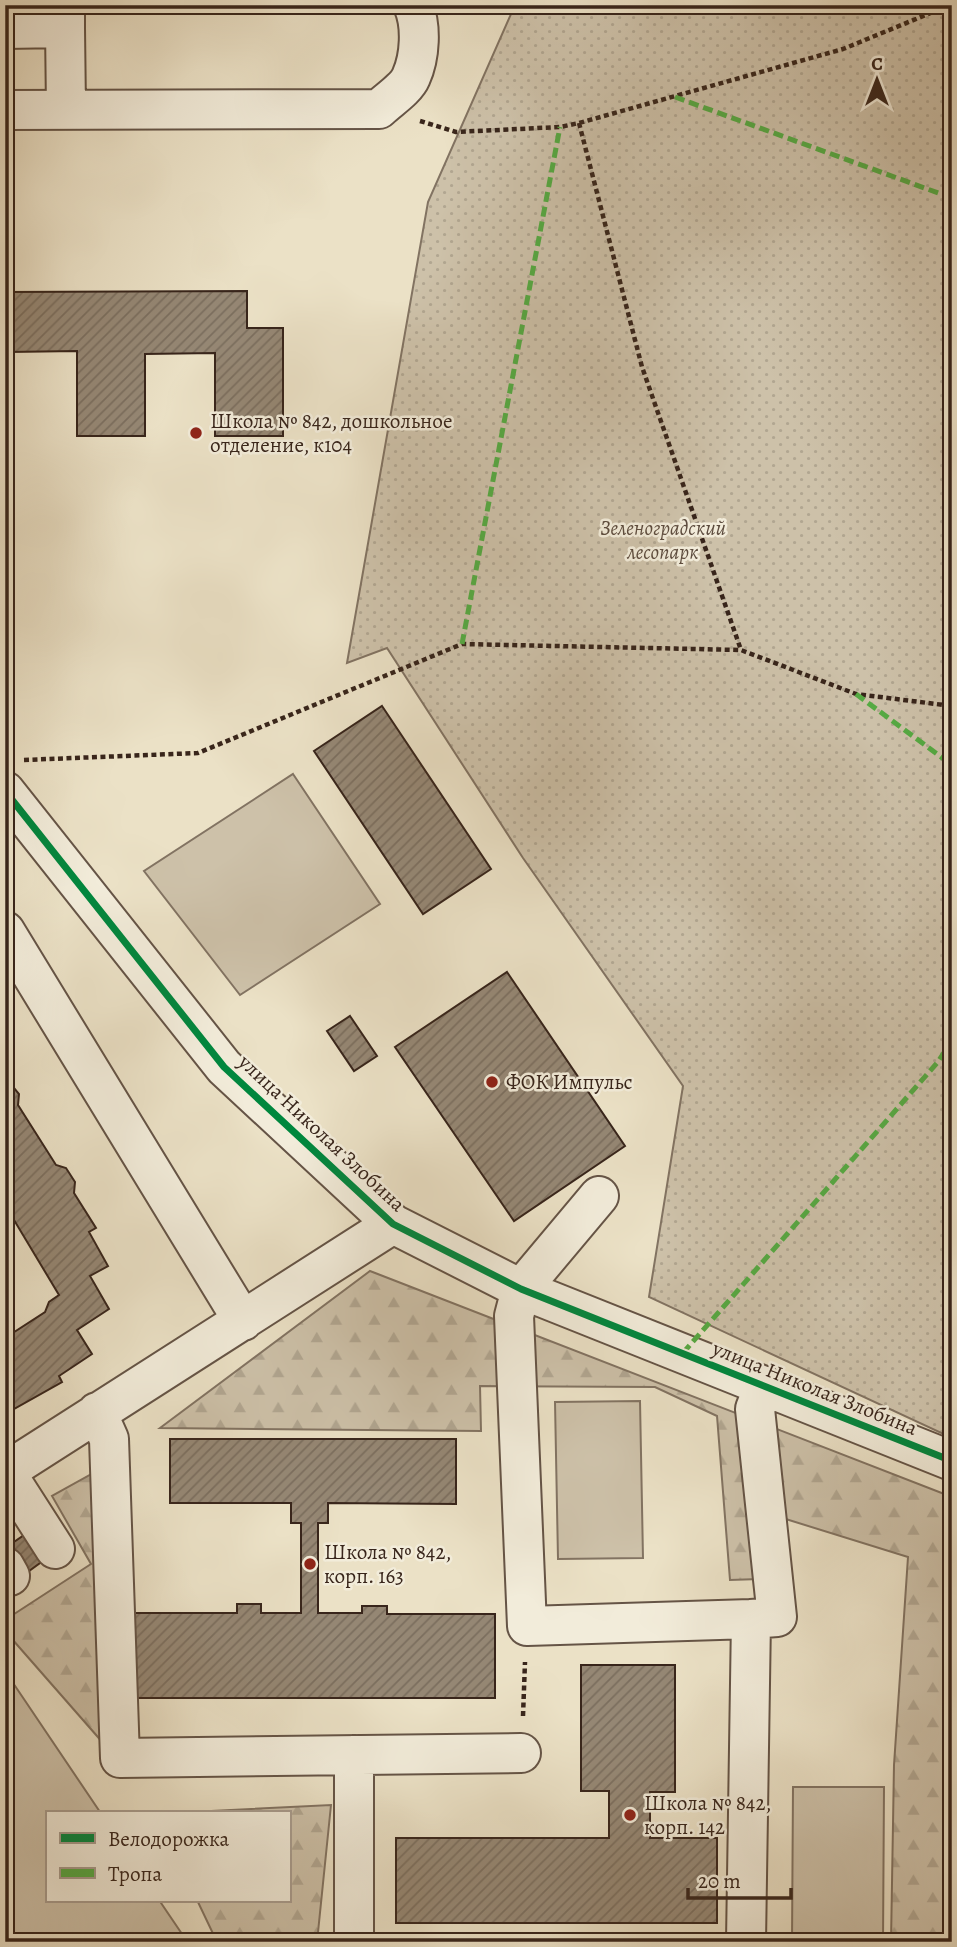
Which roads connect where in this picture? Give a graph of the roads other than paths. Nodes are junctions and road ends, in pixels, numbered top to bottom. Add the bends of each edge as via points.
1 (413, 5) edge
2 (65, 17) edge
3 (5, 29) edge
4 (5, 110) edge
5 (66, 110) junction
6 (12, 776) edge
7 (7, 938) edge
8 (599, 1196) dead end
9 (393, 1224) junction
10 (521, 1289) junction
11 (243, 1321) junction
12 (764, 1386) junction
13 (97, 1412) junction
14 (952, 1461) edge
15 (5, 1472) edge
16 (5, 1486) edge
17 (55, 1549) dead end
18 (751, 1619) junction
19 (521, 1753) road end
20 (354, 1755) junction
21 (354, 1942) edge
22 (746, 1942) edge

1 - 5 street via 418,50 410,79 379,109
2 - 3 street
2 - 5 street
4 - 5 street
6 - 9 street, улица Николая Злобина via 224,1067
7 - 11 street
8 - 10 street
9 - 10 street, улица Николая Злобина
9 - 11 street
10 - 12 street, улица Николая Злобина
10 - 18 street via 514,1316 527,1626
11 - 13 street
12 - 14 street, улица Николая Злобина
12 - 18 street via 755,1409 777,1617
13 - 15 street
13 - 20 street via 109,1439 120,1758
16 - 17 street via 14,1485
18 - 22 street
19 - 20 street
20 - 21 street

